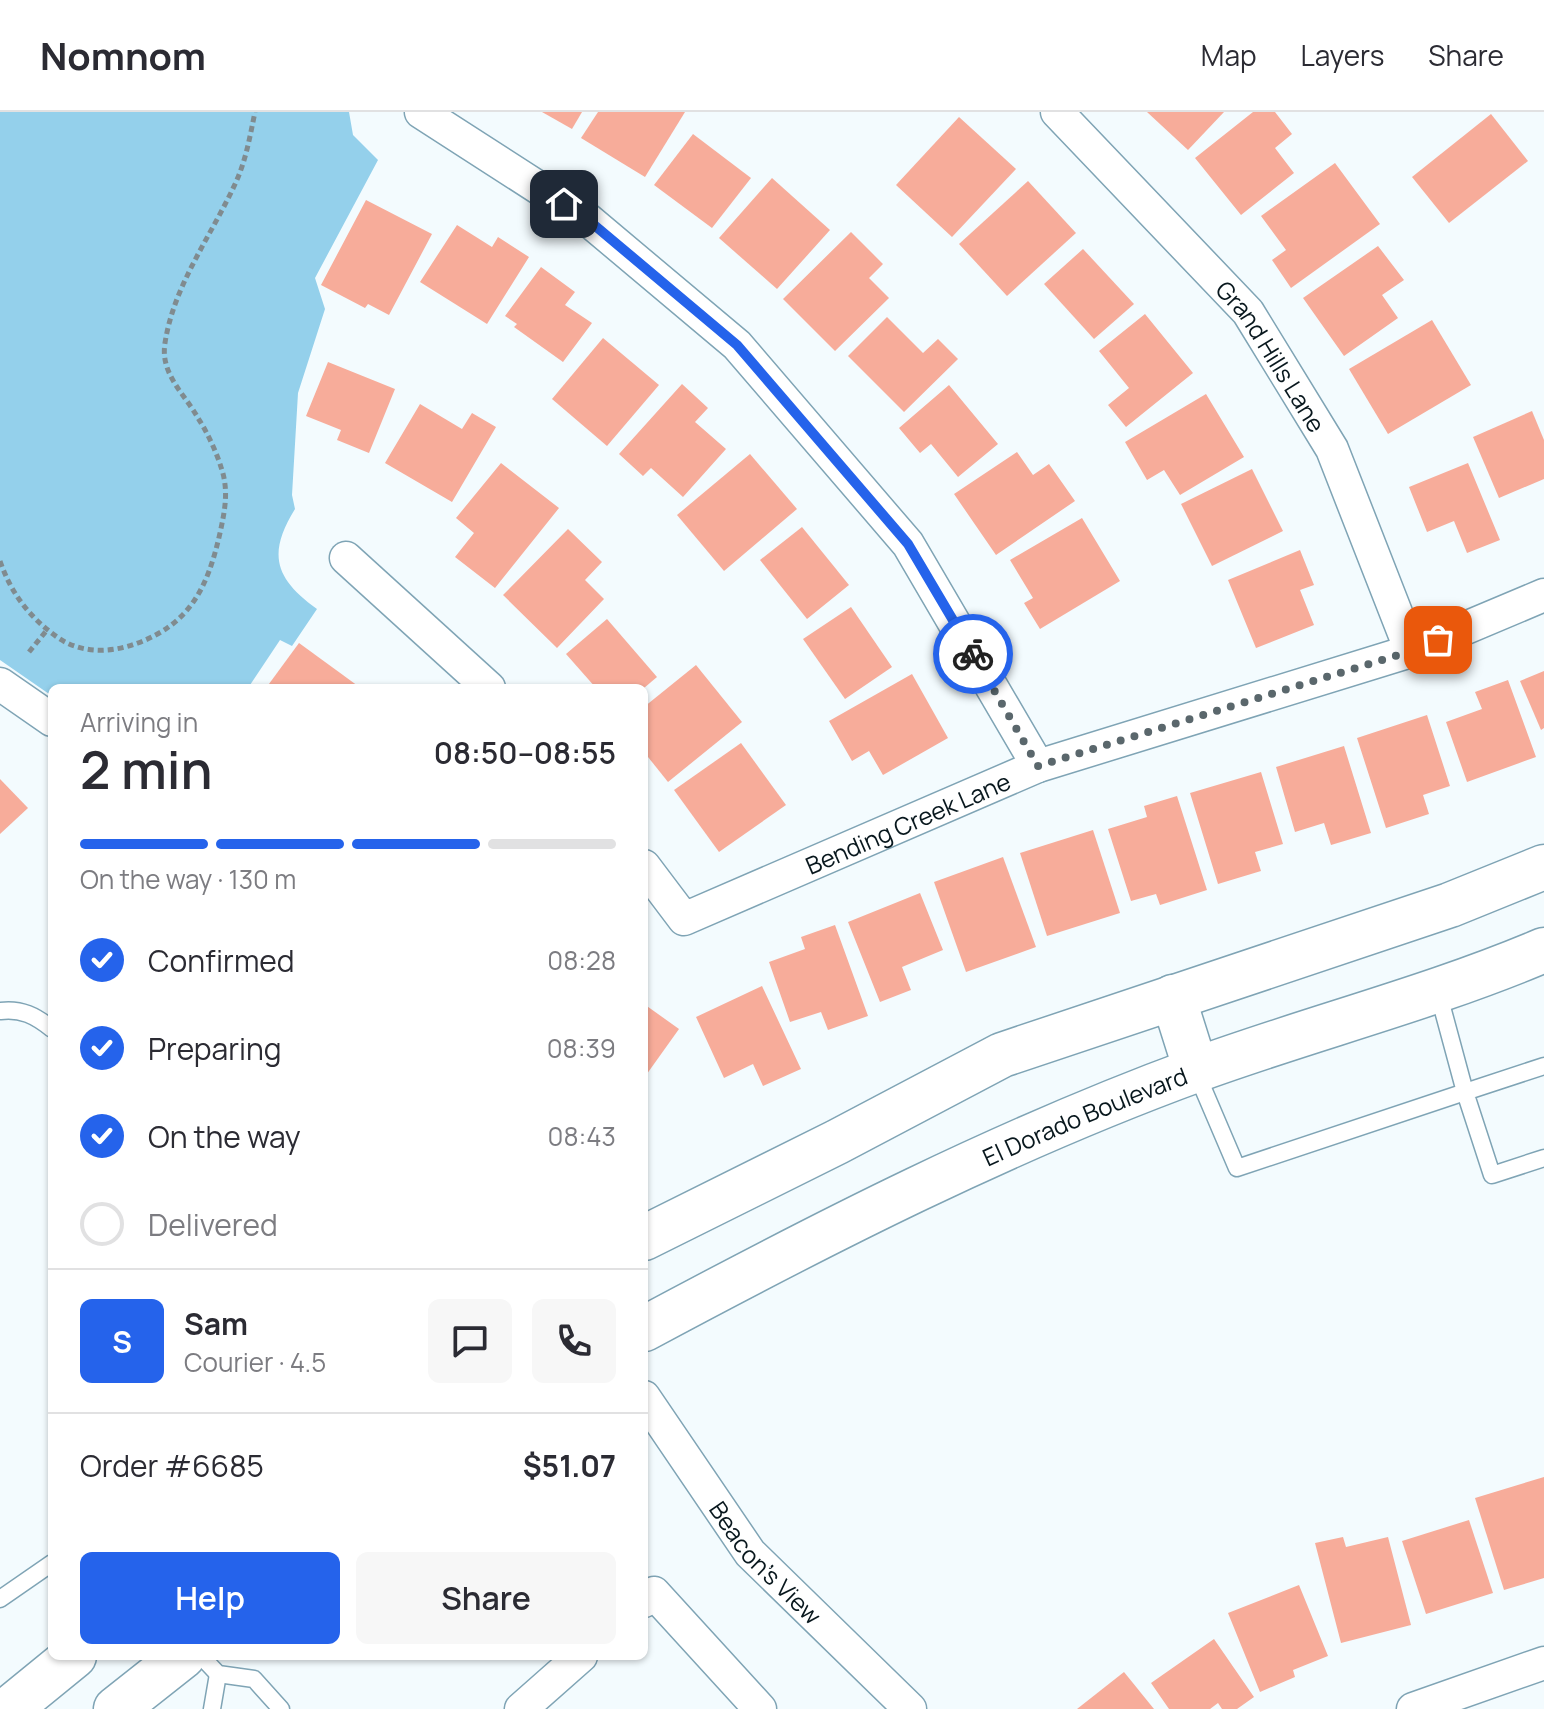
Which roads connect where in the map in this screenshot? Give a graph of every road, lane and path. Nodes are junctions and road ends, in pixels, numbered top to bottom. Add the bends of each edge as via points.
1 (255, 112) edge
2 (421, 112) edge
3 (1057, 112) edge
4 (346, 558) dead end
5 (0, 561) edge
6 (1544, 595) edge
7 (47, 630) junction
8 (1411, 651) junction
9 (29, 652) dead end
10 (0, 684) edge
11 (485, 684) edge
12 (48, 717) edge
13 (1038, 766) junction
14 (1544, 867) edge
15 (648, 871) edge
16 (1544, 950) edge
17 (1438, 991) junction
18 (1173, 997) junction
19 (0, 1011) edge
20 (48, 1026) edge
21 (1544, 1066) edge
22 (1196, 1070) junction
23 (1465, 1092) junction
24 (1544, 1158) edge
25 (648, 1236) edge
26 (648, 1327) edge
27 (648, 1403) edge
28 (48, 1561) edge
29 (648, 1593) edge
30 (0, 1599) edge
31 (69, 1660) edge
32 (576, 1660) edge
33 (1544, 1663) edge
34 (200, 1665) edge
35 (907, 1708) edge
36 (9, 1709) edge
37 (116, 1709) edge
38 (212, 1709) edge
39 (281, 1709) edge
40 (521, 1709) edge
41 (760, 1709) edge
42 (1413, 1709) edge

1 - 7 path via 236,182 203,241 164,345 170,378 198,417 227,492 214,560 188,610 161,634 99,652 68,644
2 - 13 street via 587,219 737,345 908,544
3 - 8 street, Grand Hills Lane via 1248,312 1332,449
4 - 11 street
5 - 7 path via 24,608
6 - 8 street, Bending Creek Lane
7 - 9 path
8 - 13 street, Bending Creek Lane
10 - 12 street
13 - 15 street, Bending Creek Lane via 684,919
14 - 18 main road via 1450,905
16 - 17 main road, El Dorado Boulevard
17 - 22 main road, El Dorado Boulevard
17 - 23 lane
18 - 22 main road
18 - 25 main road via 1002,1055
19 - 20 lane via 23,1012
21 - 23 lane
22 - 23 lane via 1237,1168
22 - 26 main road, El Dorado Boulevard via 893,1200
23 - 24 lane via 1492,1175
27 - 35 street, Beacon's View via 750,1553
28 - 30 lane
29 - 41 street
31 - 36 main road
32 - 40 street
33 - 42 street
34 - 37 main road
34 - 38 lane
34 - 39 lane via 254,1679

